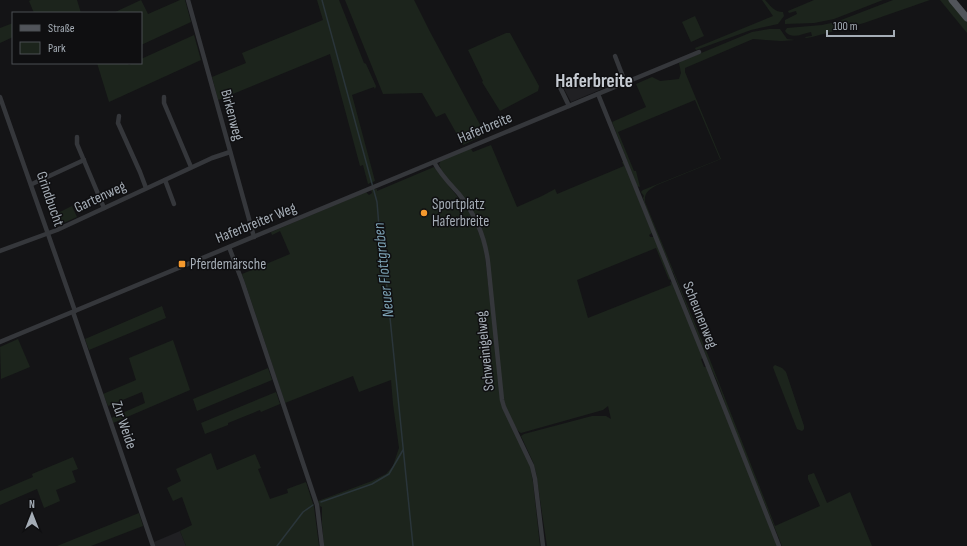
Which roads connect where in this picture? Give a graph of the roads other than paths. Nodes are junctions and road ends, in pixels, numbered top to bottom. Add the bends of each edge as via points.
1 (188, 0) edge
2 (952, 0) edge
3 (967, 18) edge
4 (698, 52) dead end
5 (615, 56) dead end
6 (625, 82) junction
7 (558, 84) dead end
8 (598, 94) junction
9 (0, 97) edge
10 (164, 97) dead end
11 (569, 106) junction
12 (119, 116) dead end
13 (77, 137) dead end
14 (230, 152) junction
15 (84, 160) junction
16 (434, 162) junction
17 (191, 167) junction
18 (410, 172) joint
19 (165, 180) junction
20 (32, 184) junction
21 (146, 188) junction
22 (174, 204) dead end
23 (104, 208) junction
24 (49, 233) junction
25 (254, 237) junction
26 (229, 247) junction
27 (0, 252) edge
28 (74, 311) junction
29 (0, 342) edge
30 (153, 546) edge
31 (322, 546) edge
32 (543, 546) edge
33 (778, 546) edge

1 - 14 street, Birkenweg
2 - 3 main road
4 - 6 street, Haferbreite
5 - 6 street
6 - 8 street, Haferbreite
7 - 11 street
8 - 11 street, Haferbreite
8 - 33 street, Scheunenweg
9 - 20 street, Grindbucht
10 - 17 street via 164,103
11 - 16 street, Haferbreite
12 - 21 street via 118,123
13 - 15 street via 77,144
14 - 17 street, Gartenweg
14 - 25 street, Birkenweg
15 - 20 street
15 - 23 street
16 - 18 street, Haferbreite
16 - 32 street, Schweinigelweg via 471,211 484,243 502,400 532,466
17 - 19 street, Gartenweg
18 - 25 street, Haferbreiter Weg
19 - 21 street, Gartenweg
19 - 22 street
20 - 24 street, Grindbucht
21 - 23 street, Gartenweg
23 - 24 street, Gartenweg
24 - 27 street, Gartenweg
24 - 28 street, Grindbucht
25 - 26 street, Haferbreiter Weg
26 - 28 street, Haferbreiter Weg
26 - 31 street via 317,505
28 - 29 street, Haferbreiter Weg
28 - 30 street, Zur Weide

